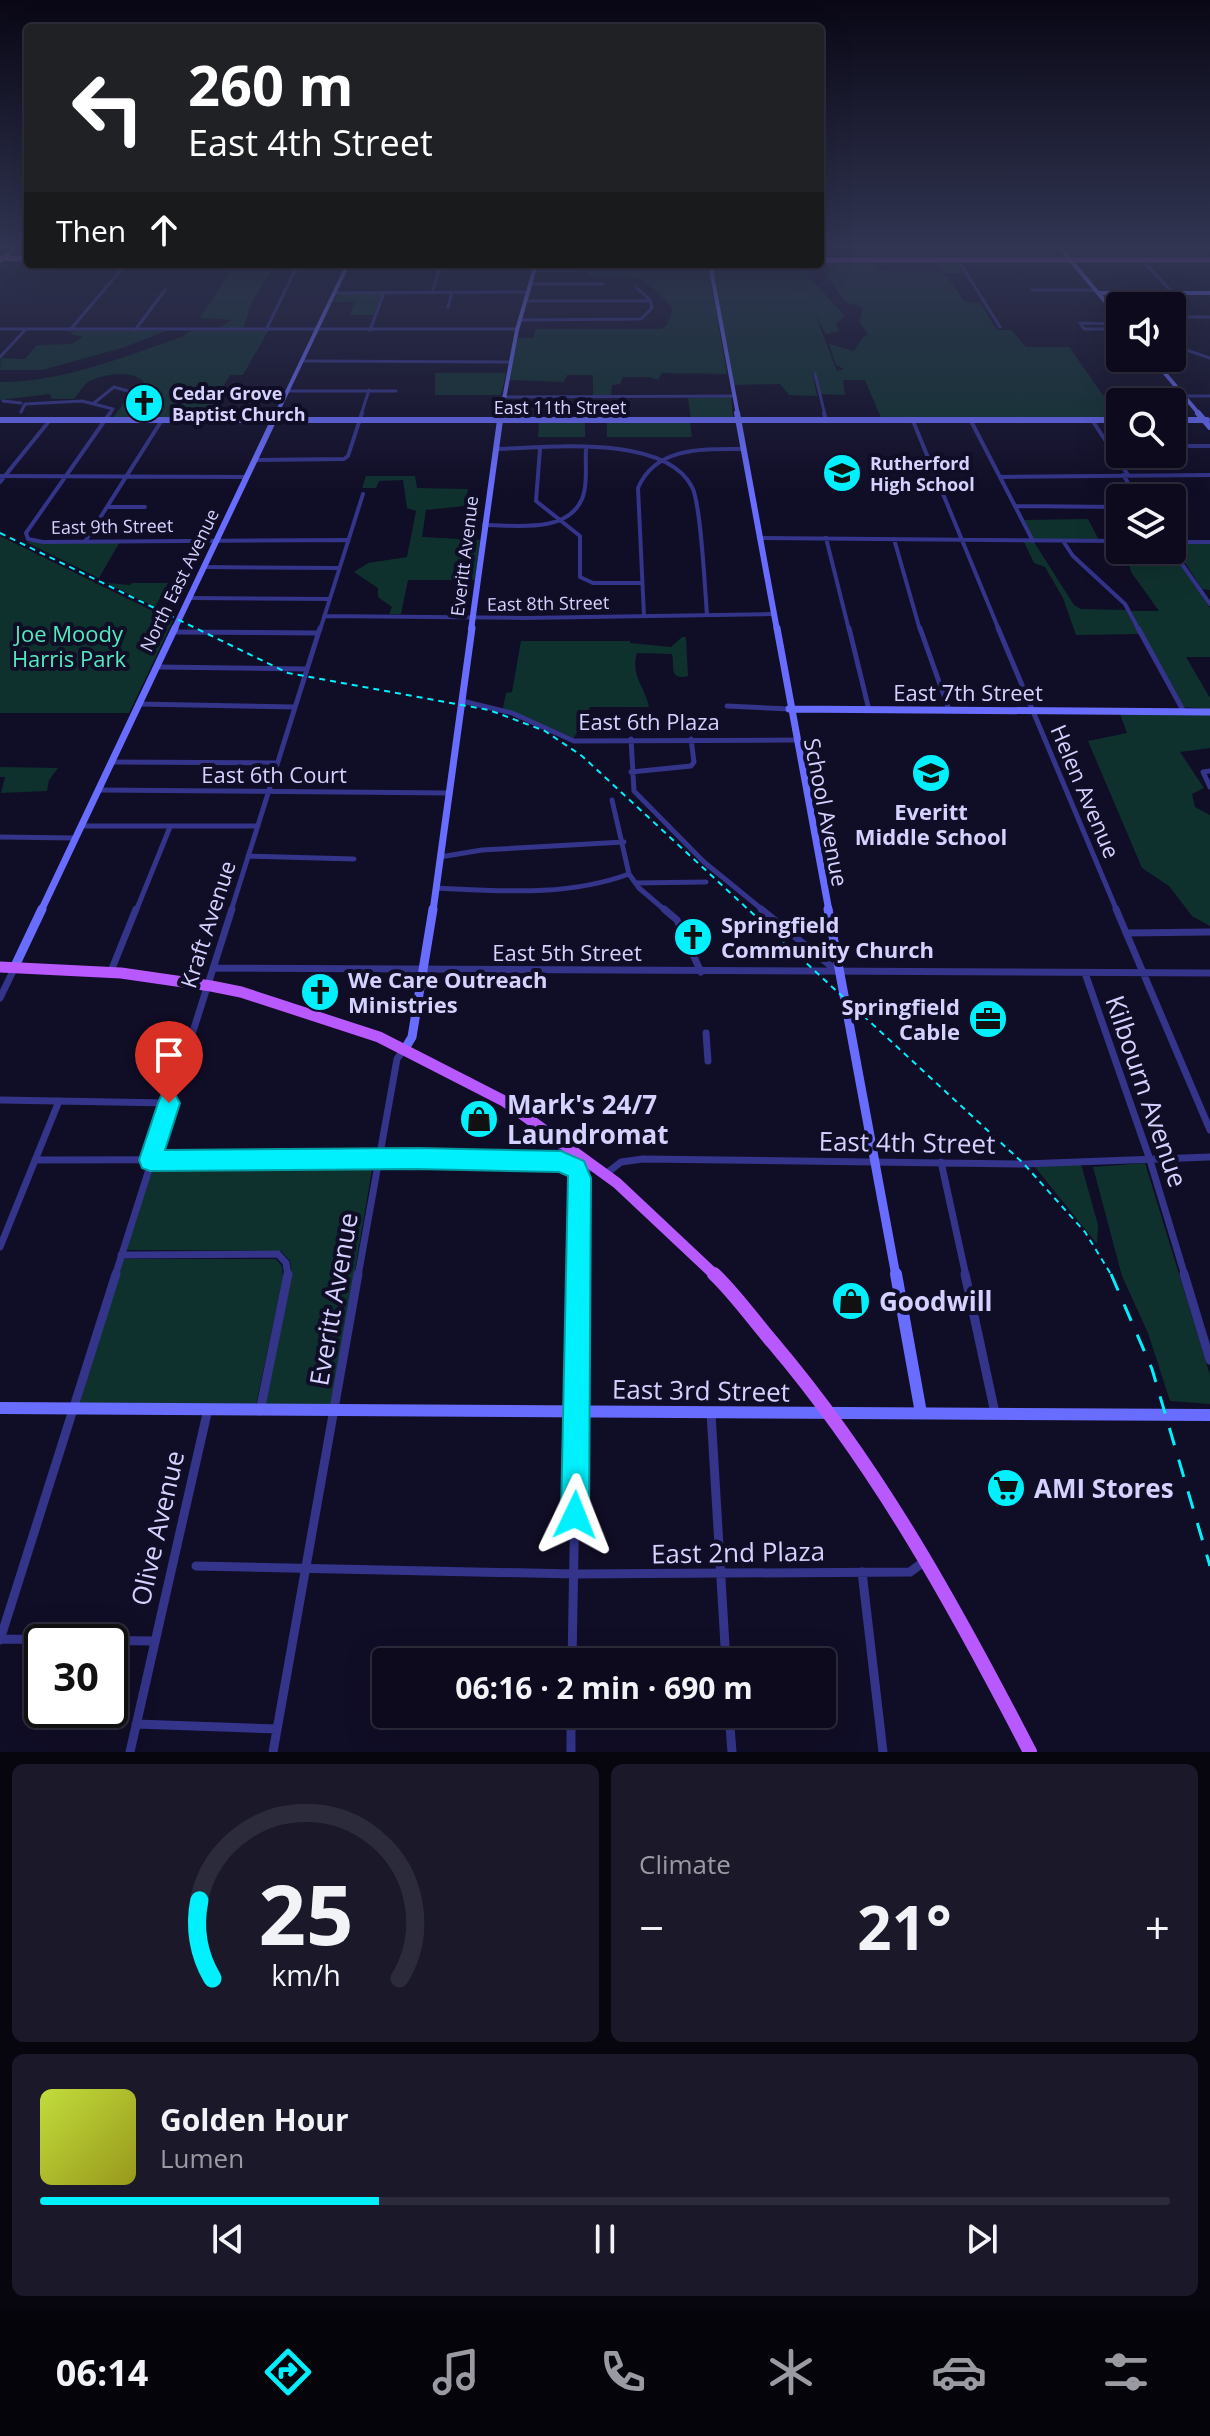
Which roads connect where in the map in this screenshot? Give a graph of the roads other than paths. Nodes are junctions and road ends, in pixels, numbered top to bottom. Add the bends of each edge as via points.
1 (316, 330) edge
2 (518, 330) edge
3 (24, 331) edge
4 (722, 331) edge
5 (1186, 350) edge
6 (0, 357) edge
7 (1209, 358) edge
8 (302, 361) junction
9 (510, 362) junction
10 (1207, 364) dead end
11 (1164, 372) edge
12 (815, 374) dead end
13 (104, 380) dead end
14 (114, 387) junction
15 (1177, 388) edge
16 (369, 390) junction
17 (128, 391) dead end
18 (288, 391) junction
19 (396, 391) dead end
20 (733, 396) junction
21 (1186, 396) edge
22 (1210, 396) edge
23 (503, 397) junction
24 (1186, 398) edge
25 (3, 401) dead end
26 (55, 402) junction
27 (97, 403) junction
28 (23, 404) junction
29 (95, 409) dead end
30 (21, 412) dead end
31 (50, 413) dead end
32 (0, 420) edge
33 (50, 420) junction
34 (105, 420) junction
35 (162, 420) junction
36 (273, 420) junction
37 (1092, 420) junction
38 (1106, 420) edge
39 (1186, 420) edge
40 (1207, 420) edge
41 (359, 421) junction
42 (499, 421) junction
43 (738, 421) junction
44 (826, 421) junction
45 (913, 421) junction
46 (971, 421) junction
47 (1210, 427) edge
48 (1106, 443) edge
49 (1186, 446) edge
50 (1210, 446) edge
51 (495, 449) junction
52 (540, 449) junction
53 (586, 449) junction
54 (743, 449) junction
55 (663, 459) junction
56 (255, 460) junction
57 (1122, 468) edge
58 (1126, 475) junction
59 (1210, 475) edge
60 (2, 476) edge
61 (65, 476) junction
62 (126, 476) junction
63 (246, 477) junction
64 (1000, 477) junction
65 (0, 482) edge
66 (1131, 484) edge
67 (363, 494) dead end
68 (1015, 506) junction
69 (107, 507) junction
70 (145, 507) dead end
71 (1106, 507) edge
72 (560, 519) junction
73 (484, 525) junction
74 (759, 538) junction
75 (826, 538) junction
76 (217, 539) junction
77 (894, 539) junction
78 (86, 540) junction
79 (347, 540) junction
80 (964, 540) junction
81 (1033, 541) junction
82 (1063, 541) junction
83 (1106, 541) edge
84 (1186, 542) edge
85 (1210, 542) edge
86 (1182, 564) edge
87 (203, 567) junction
88 (338, 568) junction
89 (642, 583) junction
90 (189, 598) junction
91 (329, 599) junction
92 (1210, 604) edge
93 (772, 614) junction
94 (707, 615) junction
95 (324, 616) junction
96 (644, 616) junction
97 (472, 618) junction
98 (172, 632) junction
99 (318, 633) junction
100 (156, 667) junction
101 (307, 669) junction
102 (462, 701) junction
103 (138, 704) junction
104 (727, 706) dead end
105 (295, 707) junction
106 (789, 709) junction
107 (869, 710) junction
108 (949, 710) junction
109 (1032, 711) junction
110 (1184, 712) junction
111 (1210, 712) edge
112 (631, 739) junction
113 (691, 739) junction
114 (795, 740) junction
115 (111, 762) junction
116 (277, 763) junction
117 (1207, 771) edge
118 (631, 772) junction
119 (1210, 787) edge
120 (98, 790) junction
121 (268, 792) junction
122 (450, 793) junction
123 (612, 800) dead end
124 (81, 826) junction
125 (258, 826) junction
126 (170, 827) junction
127 (0, 837) edge
128 (75, 838) junction
129 (624, 842) junction
130 (248, 856) junction
131 (440, 857) junction
132 (354, 859) dead end
133 (629, 874) junction
134 (706, 882) dead end
135 (635, 883) junction
136 (436, 888) junction
137 (1210, 932) edge
138 (1126, 933) junction
139 (0, 967) edge
140 (14, 968) junction
141 (213, 968) junction
142 (425, 970) junction
143 (111, 971) junction
144 (701, 972) junction
145 (839, 972) junction
146 (1085, 973) junction
147 (1144, 973) junction
148 (1210, 973) edge
149 (207, 985) junction
150 (0, 998) edge
151 (706, 1033) dead end
152 (406, 1047) junction
153 (708, 1061) dead end
154 (0, 1100) edge
155 (59, 1101) junction
156 (169, 1103) junction
157 (1210, 1130) edge
158 (563, 1139) junction
159 (1149, 1157) junction
160 (1210, 1157) edge
161 (35, 1160) junction
162 (150, 1160) junction
163 (380, 1160) junction
164 (561, 1162) junction
165 (874, 1162) junction
166 (941, 1162) junction
167 (594, 1163) junction
168 (607, 1173) junction
169 (580, 1178) junction
170 (0, 1247) edge
171 (121, 1255) junction
172 (1210, 1360) edge
173 (0, 1408) edge
174 (73, 1408) junction
175 (208, 1409) junction
176 (260, 1411) junction
177 (336, 1411) junction
178 (578, 1411) junction
179 (711, 1413) junction
180 (831, 1413) junction
181 (921, 1413) junction
182 (996, 1415) junction
183 (1210, 1415) edge
184 (927, 1559) junction
185 (196, 1566) dead end
186 (305, 1568) junction
187 (862, 1572) junction
188 (574, 1574) junction
189 (721, 1575) junction
190 (0, 1639) edge
191 (153, 1641) junction
192 (572, 1648) edge
193 (725, 1648) edge
194 (136, 1724) junction
195 (571, 1728) edge
196 (730, 1728) edge
197 (277, 1729) junction
198 (130, 1752) edge
199 (273, 1752) edge
200 (571, 1752) edge
201 (732, 1752) edge
202 (883, 1752) edge
203 (1030, 1752) edge

1 - 8 street, North East Avenue
2 - 9 street, Everitt Avenue
3 - 6 street
4 - 20 street, School Avenue
5 - 7 street
7 - 10 street
8 - 9 street
8 - 18 street, North East Avenue
9 - 23 street, Everitt Avenue
11 - 15 street
12 - 44 street
13 - 14 street
14 - 17 street
14 - 27 street
16 - 18 street
16 - 19 street
16 - 41 street
18 - 36 street, North East Avenue
20 - 23 street
20 - 43 street, School Avenue
21 - 22 street
23 - 42 street, Everitt Avenue
24 - 40 street
25 - 28 street
26 - 27 street
26 - 28 street
26 - 31 street
27 - 29 street
27 - 34 street via 107,405
28 - 30 street
32 - 33 street, East 11th Street
33 - 34 street, East 11th Street
33 - 60 street
34 - 35 street, East 11th Street
34 - 61 street
35 - 36 street, East 11th Street
35 - 62 street
36 - 41 street, East 11th Street
36 - 56 street, North East Avenue
37 - 38 street, East 11th Street
37 - 46 street, East 11th Street
37 - 48 street
39 - 40 street
40 - 47 street
41 - 42 street, East 11th Street
41 - 56 street via 344,459
42 - 43 street, East 11th Street
42 - 51 street, Everitt Avenue
43 - 44 street, East 11th Street
43 - 54 street, School Avenue
44 - 45 street, East 11th Street
45 - 46 street, East 11th Street
45 - 80 street, Helen Avenue
46 - 64 street
49 - 50 street
51 - 52 street
51 - 73 street, Everitt Avenue
52 - 53 street
52 - 72 street via 536,501
53 - 55 street via 630,450
53 - 72 street via 582,501
54 - 55 street via 698,450
54 - 74 street, School Avenue
55 - 89 street via 642,476 638,488
55 - 94 street via 685,472 694,489
56 - 63 street, North East Avenue
57 - 58 street
58 - 59 street
58 - 64 street
58 - 66 street
60 - 61 street
60 - 65 street
61 - 62 street
61 - 78 street, East 9th Street via 26,537
62 - 63 street
62 - 69 street
63 - 76 street, North East Avenue
64 - 68 street
67 - 79 street, Kraft Avenue
68 - 71 street
68 - 81 street
69 - 70 street
69 - 78 street
72 - 73 street
72 - 89 street via 580,536 580,577 585,581
73 - 97 street, Everitt Avenue
74 - 75 street
74 - 93 street, School Avenue
75 - 77 street
75 - 107 street
76 - 78 street, East 9th Street
76 - 79 street, East 9th Street
76 - 87 street, North East Avenue
77 - 80 street
77 - 108 street
79 - 88 street, Kraft Avenue
80 - 81 street
80 - 109 street, Helen Avenue
81 - 82 street
82 - 83 street
82 - 110 street via 1125,604
84 - 85 street
86 - 92 street
87 - 88 street
87 - 90 street, North East Avenue
88 - 91 street, Kraft Avenue
89 - 96 street
90 - 91 street
90 - 98 street, North East Avenue
91 - 95 street, Kraft Avenue
93 - 94 street, East 8th Street
93 - 106 street, School Avenue
94 - 96 street, East 8th Street
95 - 97 street, East 8th Street
95 - 99 street, Kraft Avenue
96 - 97 street, East 8th Street
97 - 102 street, Everitt Avenue
98 - 99 street
98 - 100 street, North East Avenue
99 - 101 street, Kraft Avenue
100 - 101 street
100 - 103 street, North East Avenue
101 - 105 street, Kraft Avenue
102 - 112 street, East 6th Plaza via 512,713 574,741
102 - 122 street, Everitt Avenue
103 - 105 street
103 - 115 street, North East Avenue
104 - 106 street, East 7th Street
105 - 116 street, Kraft Avenue
106 - 107 street, East 7th Street
106 - 114 street, School Avenue
107 - 108 street, East 7th Street
108 - 109 street, East 7th Street
109 - 110 street, East 7th Street
109 - 138 street, Helen Avenue
110 - 111 street, East 7th Street
112 - 113 street, East 6th Plaza
112 - 118 street
113 - 114 street, East 6th Plaza
113 - 118 street via 691,766
114 - 145 street, School Avenue
115 - 116 street
115 - 120 street, North East Avenue
116 - 121 street, Kraft Avenue
117 - 119 street
118 - 145 street via 634,791 659,820
120 - 121 street, East 6th Court
120 - 124 street, North East Avenue
121 - 122 street, East 6th Court
121 - 125 street, Kraft Avenue
122 - 131 street, Everitt Avenue
123 - 129 street
124 - 126 street
124 - 128 street, North East Avenue
125 - 126 street
125 - 130 street, Kraft Avenue
126 - 143 street
127 - 128 street
128 - 140 street, North East Avenue
129 - 131 street
129 - 133 street
130 - 132 street
130 - 141 street, Kraft Avenue
131 - 136 street, Everitt Avenue
133 - 135 street
133 - 136 street via 567,890
134 - 135 street
135 - 144 street via 677,920
136 - 142 street, Everitt Avenue
137 - 138 street
138 - 147 street, Helen Avenue
139 - 140 main road
140 - 143 main road
140 - 150 street, North East Avenue
141 - 142 street, East 5th Street
141 - 149 street, Kraft Avenue
142 - 144 street, East 5th Street
142 - 152 street, Everitt Avenue
143 - 149 main road
144 - 145 street, East 5th Street
145 - 146 street, East 5th Street
145 - 165 street, School Avenue
146 - 147 street, East 5th Street
146 - 159 street, Kilbourn Avenue
147 - 148 street, East 5th Street
147 - 157 street, Helen Avenue
149 - 152 main road via 306,1009
149 - 156 street, Kraft Avenue
151 - 153 street
152 - 158 main road
152 - 163 street, Everitt Avenue via 397,1059
154 - 155 street
155 - 156 street
155 - 161 street
156 - 162 street, Kraft Avenue
158 - 164 street
158 - 167 main road
159 - 160 street, East 4th Street
159 - 166 street, East 4th Street
159 - 172 street, Kilbourn Avenue
161 - 162 street
161 - 170 street
162 - 163 street
162 - 171 street, Kraft Avenue
163 - 164 street
163 - 177 street, Everitt Avenue
164 - 169 street via 576,1169
165 - 166 street, East 4th Street
165 - 168 street, East 4th Street via 643,1159 619,1162
165 - 181 street, School Avenue
166 - 182 street
167 - 168 main road
167 - 169 street
168 - 180 main road via 737,1297
169 - 178 street
171 - 174 street, Kraft Avenue
171 - 176 street via 278,1254 288,1276
173 - 174 street, East 3rd Street
174 - 175 street, East 3rd Street
174 - 190 street, Kraft Avenue
175 - 176 street, East 3rd Street
175 - 191 street, Olive Avenue
176 - 177 street, East 3rd Street
177 - 178 street, East 3rd Street
177 - 186 street, Everitt Avenue
178 - 179 street, East 3rd Street
178 - 188 street
179 - 180 street, East 3rd Street
179 - 189 street
180 - 181 street, East 3rd Street
180 - 184 main road
181 - 182 street, East 3rd Street
182 - 183 street, East 3rd Street
184 - 187 street, East 2nd Plaza via 910,1572
184 - 203 main road
185 - 186 street, East 2nd Plaza
186 - 188 street, East 2nd Plaza
186 - 197 street, Everitt Avenue
187 - 189 street, East 2nd Plaza
187 - 202 street
188 - 189 street, East 2nd Plaza
188 - 192 street
189 - 193 street
190 - 191 street
191 - 194 street, Olive Avenue
194 - 197 street
194 - 198 street, Olive Avenue
195 - 200 street
196 - 201 street
197 - 199 street, Everitt Avenue

